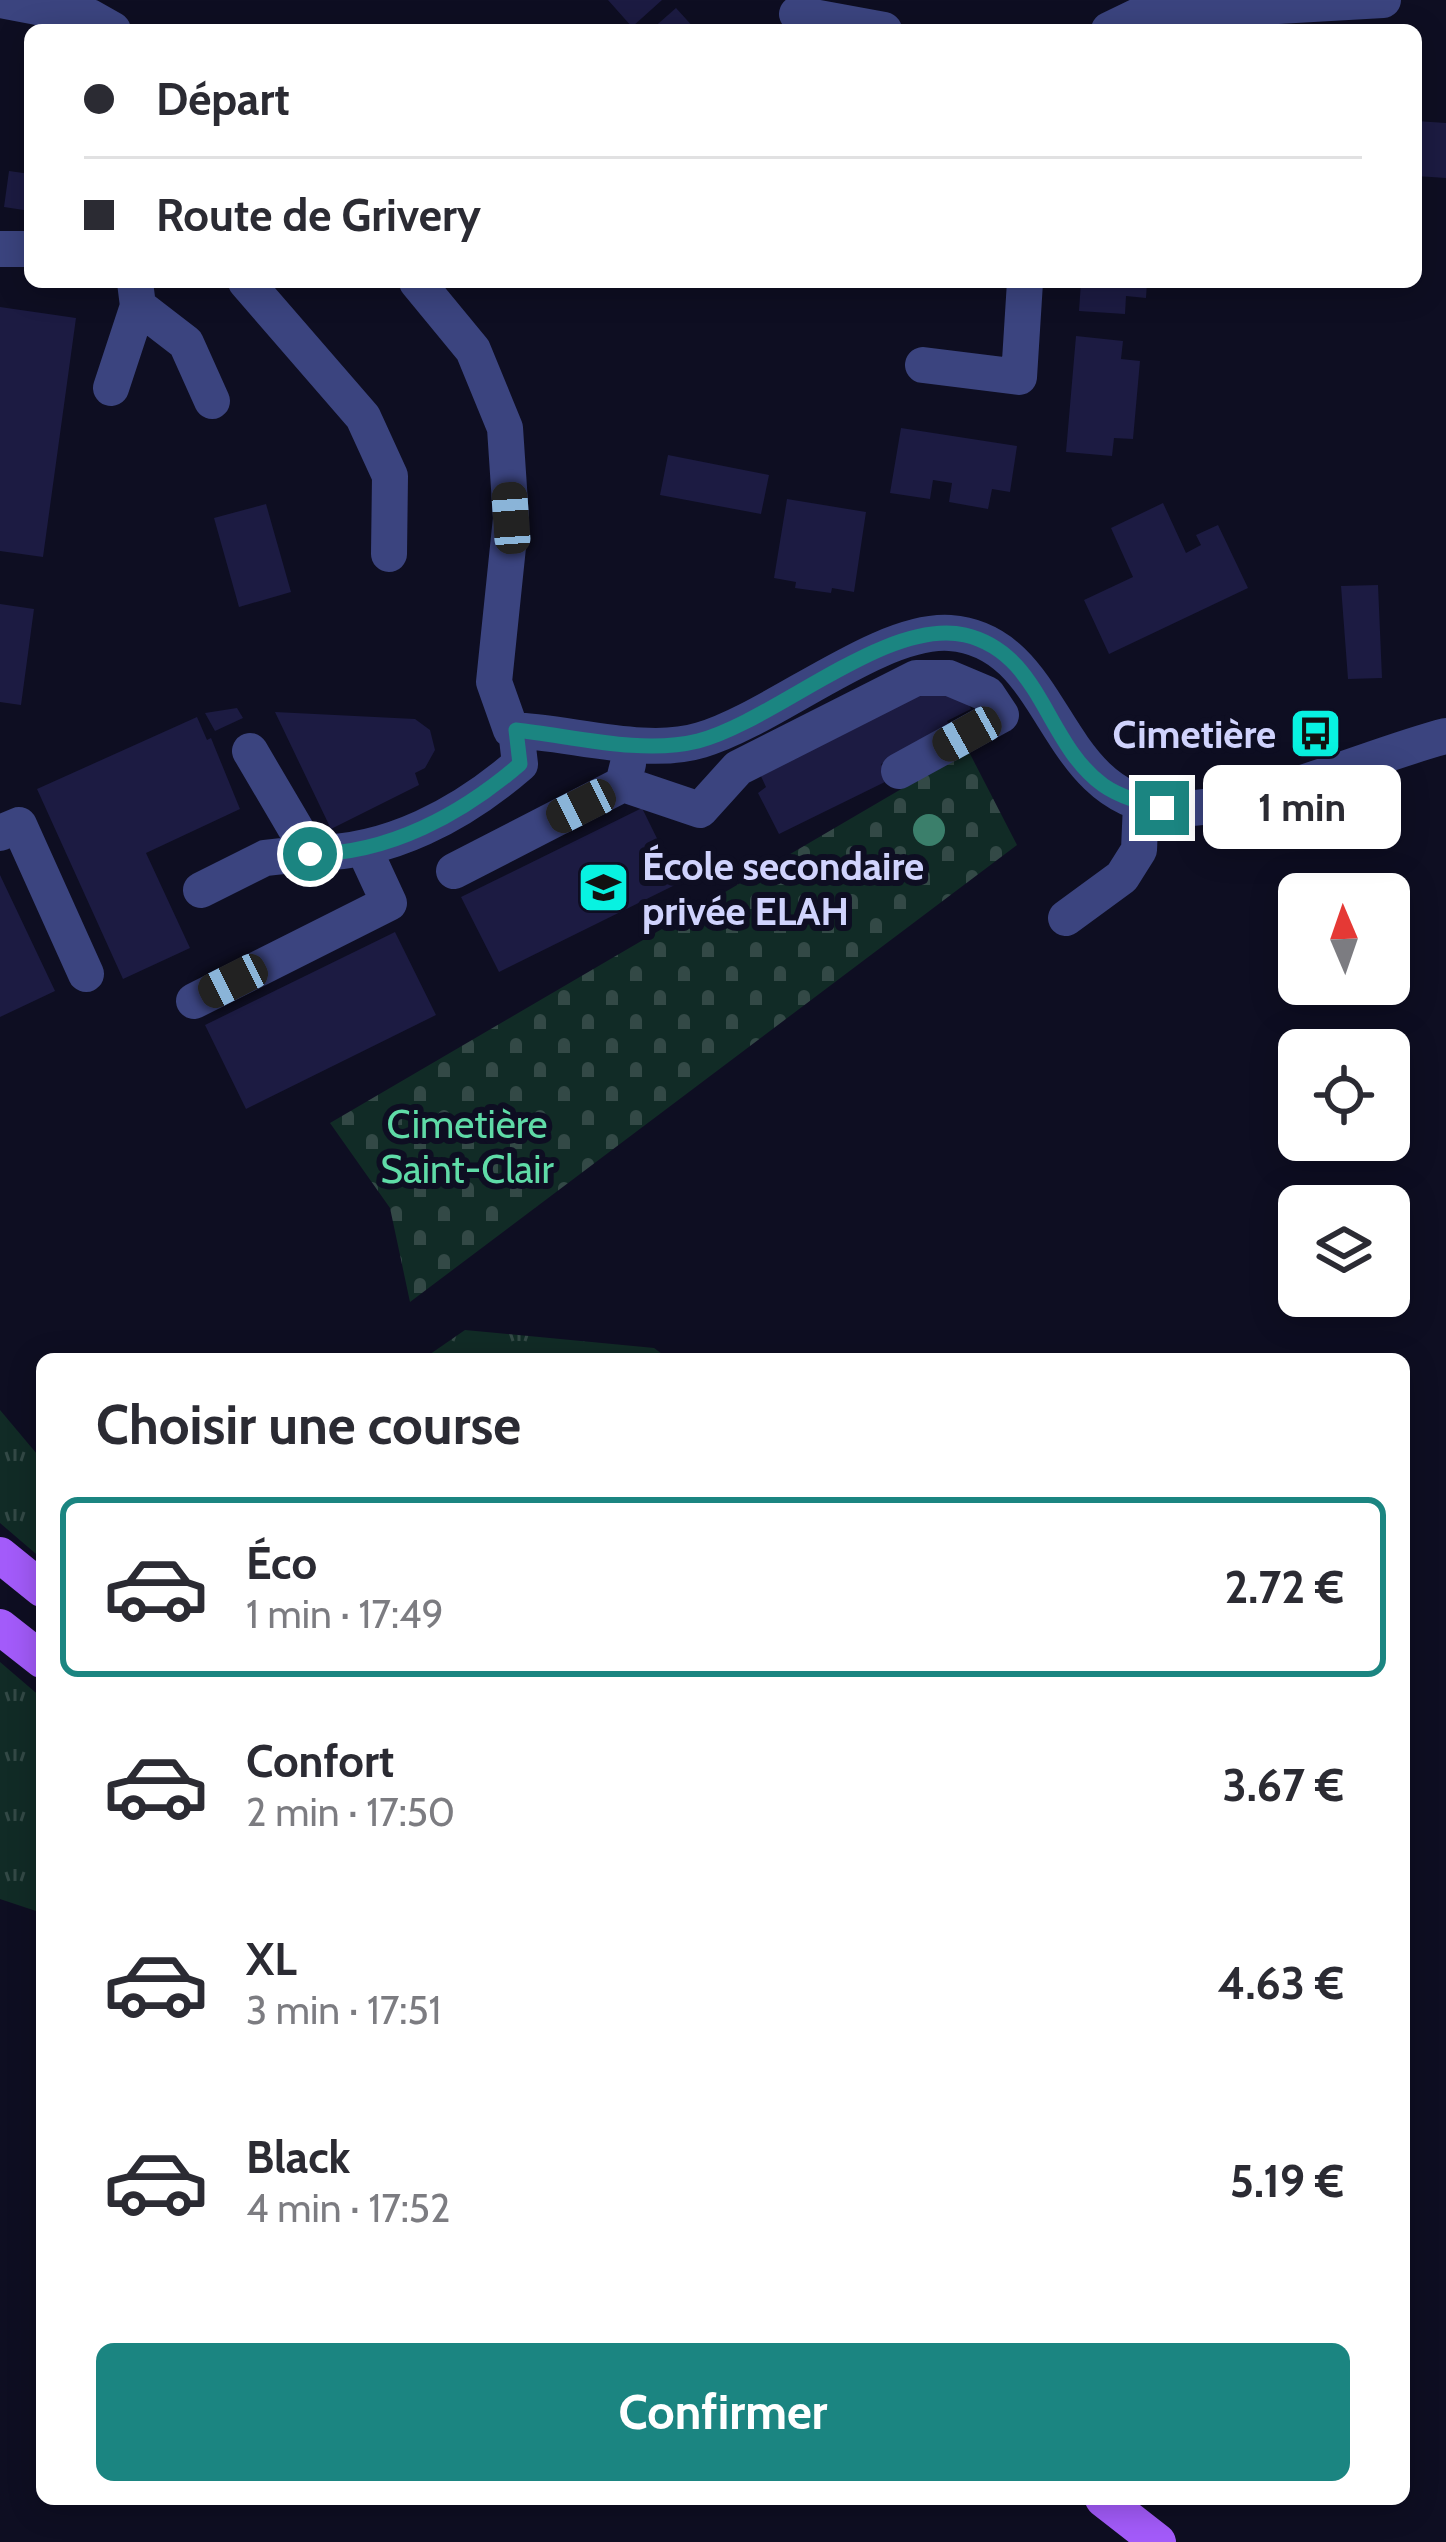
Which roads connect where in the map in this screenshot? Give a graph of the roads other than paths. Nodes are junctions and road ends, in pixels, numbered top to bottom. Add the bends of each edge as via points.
1 (0, 0) edge
2 (1123, 0) edge
3 (1383, 0) edge
4 (798, 14) edge
5 (102, 24) edge
6 (852, 24) edge
7 (1097, 24) edge
8 (1121, 24) edge
9 (251, 288) edge
10 (422, 288) edge
11 (1024, 288) edge
12 (137, 294) edge
13 (923, 365) dead end
14 (111, 388) dead end
15 (212, 401) dead end
16 (389, 554) dead end
17 (516, 730) junction
18 (1446, 736) edge
19 (634, 743) junction
20 (250, 751) dead end
21 (899, 771) dead end
22 (623, 784) junction
23 (1141, 803) junction
24 (0, 833) edge
25 (364, 849) junction
26 (310, 854) junction
27 (454, 871) dead end
28 (201, 890) dead end
29 (1066, 918) dead end
30 (86, 974) dead end
31 (194, 1000) dead end
32 (0, 1555) edge
33 (36, 1583) edge
34 (0, 1627) edge
35 (36, 1655) edge
36 (1111, 2505) edge
37 (1157, 2542) edge

1 - 5 street
2 - 7 street
3 - 8 street via 1142,14
4 - 6 street
9 - 16 street via 363,417 389,476
10 - 17 street via 473,350 505,428 511,518 494,682
11 - 13 street via 1019,377
12 - 14 street
12 - 15 street via 186,343
17 - 19 street
17 - 25 street via 520,764 484,795
18 - 23 street via 1221,804
19 - 22 street
19 - 23 street via 702,740 904,639 944,632 988,643 1025,671 1102,784
20 - 26 street
21 - 22 street via 1001,715 986,694 949,678 916,678 738,768 700,810
22 - 27 street
23 - 29 street via 1139,850 1122,877
24 - 30 street via 19,824
25 - 26 street
25 - 31 street via 389,903
26 - 28 street via 265,858
32 - 33 main road
34 - 35 main road
36 - 37 main road

